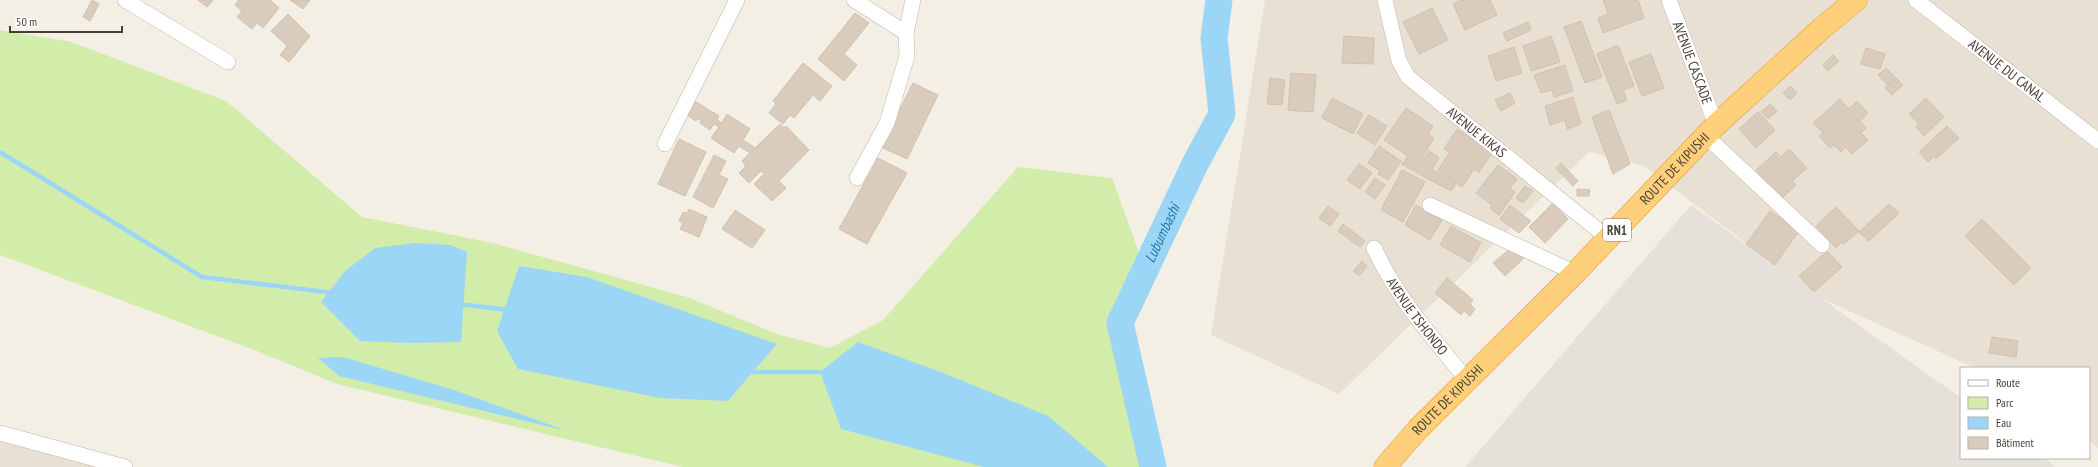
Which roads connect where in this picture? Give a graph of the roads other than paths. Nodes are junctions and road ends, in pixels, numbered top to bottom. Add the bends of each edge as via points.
1 (125, 0) edge
2 (737, 0) edge
3 (854, 0) edge
4 (913, 0) edge
5 (1385, 0) edge
6 (1669, 0) edge
7 (1856, 0) edge
8 (1916, 0) edge
9 (906, 33) junction
10 (228, 62) dead end
11 (1711, 131) junction
12 (2098, 141) edge
13 (664, 144) dead end
14 (857, 178) dead end
15 (1430, 205) dead end
16 (1608, 238) junction
17 (1822, 245) dead end
18 (1374, 248) dead end
19 (1575, 273) junction
20 (1467, 380) junction
21 (0, 433) edge
22 (125, 467) edge
23 (1385, 467) edge

1 - 10 street
2 - 13 street
3 - 9 street
4 - 9 street
5 - 16 street, AVENUE KIKAS via 1399,61 1408,77
6 - 11 street, AVENUE CASCADE
7 - 11 highway, ROUTE DE KIPUSHI / RN1
8 - 12 street, AVENUE DU CANAL
9 - 14 street via 907,56 887,123
11 - 16 highway, ROUTE DE KIPUSHI / RN1
11 - 17 street
15 - 19 street
16 - 19 highway, ROUTE DE KIPUSHI / RN1
18 - 20 street, AVENUE TSHONDO via 1386,275 1399,295
19 - 20 highway, ROUTE DE KIPUSHI / RN1
20 - 23 highway, ROUTE DE KIPUSHI / RN1 via 1418,429
21 - 22 street

